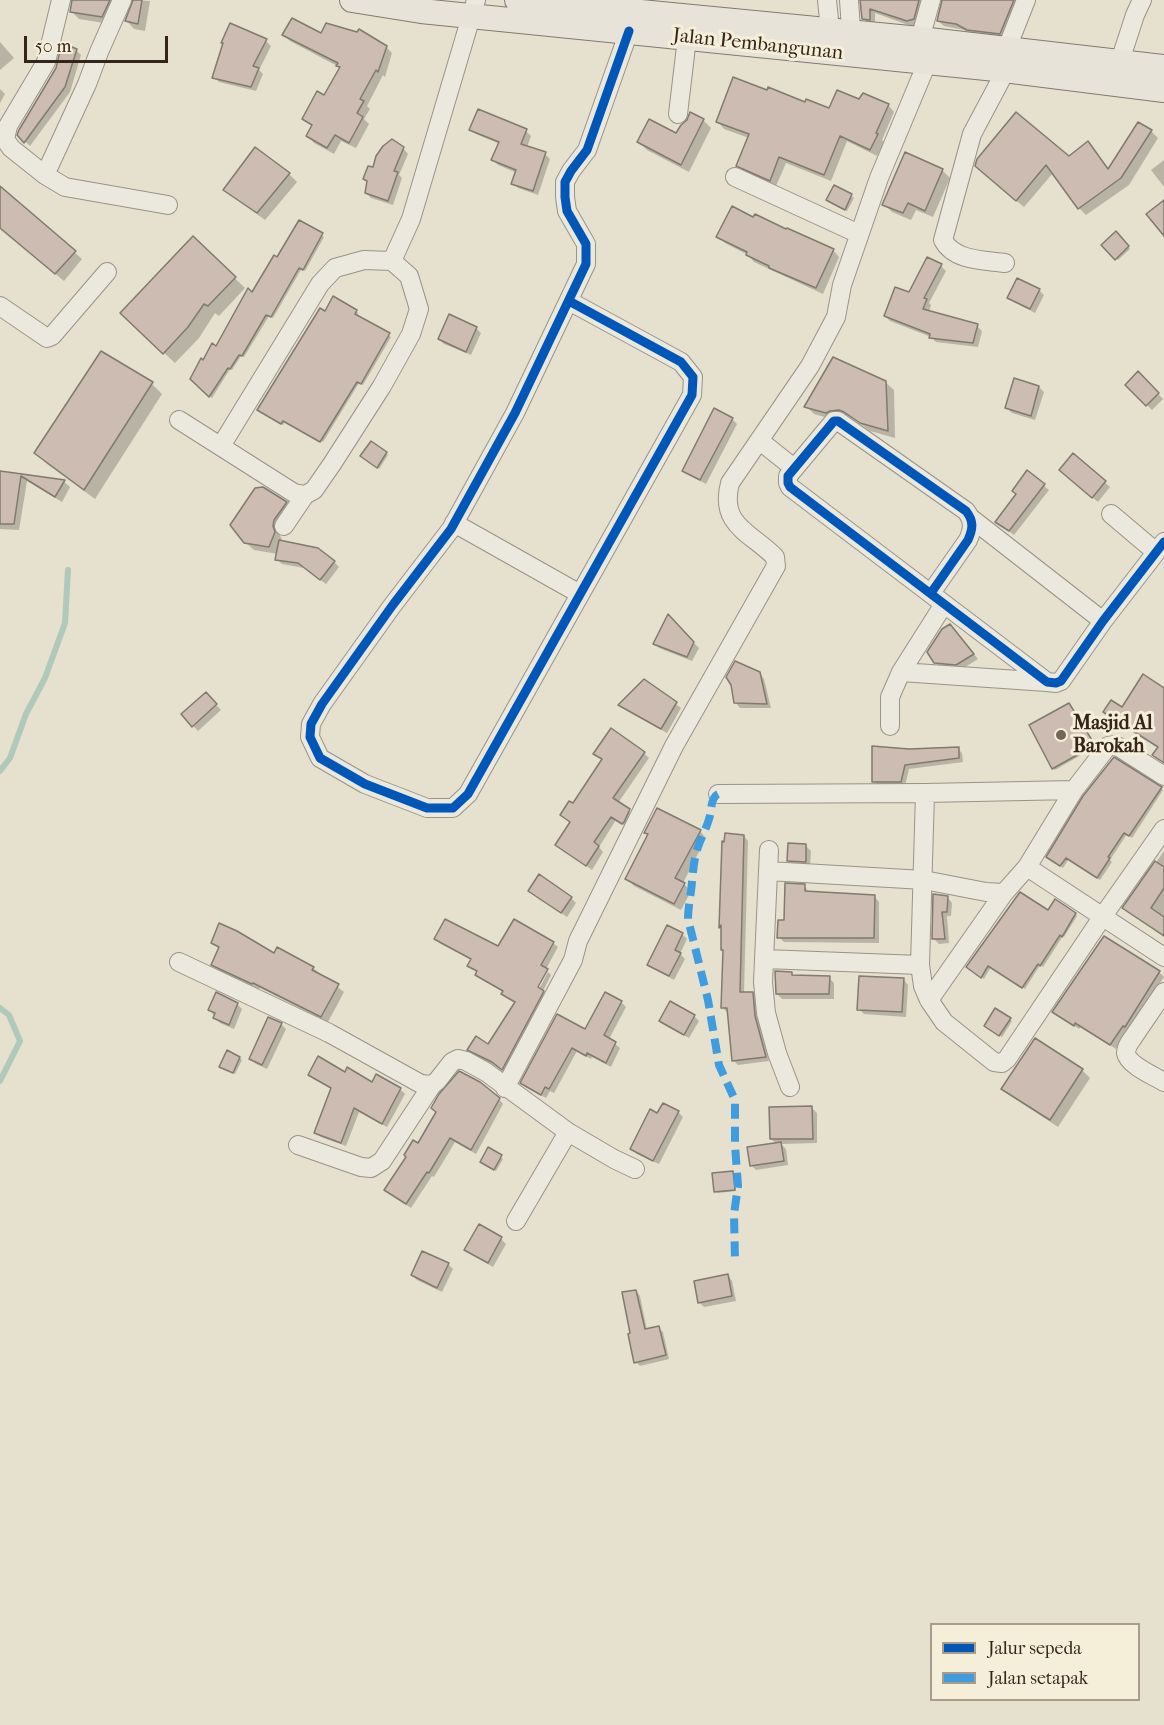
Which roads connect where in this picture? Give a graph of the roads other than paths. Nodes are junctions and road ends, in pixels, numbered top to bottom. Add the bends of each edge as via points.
1 (61, 0) edge
2 (122, 0) edge
3 (352, 0) edge
4 (517, 0) edge
5 (827, 0) edge
6 (849, 0) edge
7 (930, 0) edge
8 (1026, 0) edge
9 (1142, 0) edge
10 (546, 2) edge
11 (474, 8) edge
12 (629, 31) junction
13 (687, 38) junction
14 (920, 39) junction
15 (840, 42) junction
16 (1006, 59) junction
17 (1120, 62) junction
18 (927, 63) junction
19 (1164, 67) edge
20 (1164, 90) edge
21 (678, 114) dead end
22 (2, 142) edge
23 (45, 176) junction
24 (735, 177) dead end
25 (168, 205) dead end
26 (860, 234) junction
27 (392, 261) junction
28 (1005, 263) dead end
29 (107, 272) dead end
30 (569, 301) junction
31 (0, 306) edge
32 (179, 420) dead end
33 (760, 441) junction
34 (221, 446) junction
35 (794, 468) junction
36 (305, 495) junction
37 (1112, 514) dead end
38 (972, 519) junction
39 (454, 523) junction
40 (284, 526) dead end
41 (1160, 547) edge
42 (580, 594) junction
43 (937, 599) junction
44 (1103, 621) junction
45 (901, 672) junction
46 (1047, 682) junction
47 (890, 726) dead end
48 (1164, 776) edge
49 (1074, 790) junction
50 (925, 793) junction
51 (718, 794) dead end
52 (1164, 829) edge
53 (769, 850) dead end
54 (1027, 867) junction
55 (768, 871) junction
56 (924, 880) junction
57 (1004, 893) junction
58 (1103, 916) junction
59 (1164, 957) edge
60 (765, 959) junction
61 (179, 962) dead end
62 (920, 965) junction
63 (1164, 992) edge
64 (929, 1000) junction
65 (1164, 1082) edge
66 (432, 1085) junction
67 (790, 1087) dead end
68 (505, 1088) junction
69 (568, 1132) junction
70 (298, 1144) dead end
71 (635, 1169) dead end
72 (516, 1221) dead end

1 - 22 street via 46,62
2 - 23 street
3 - 11 main road, Jalan Pembangunan via 422,11
4 - 10 main road, Jalan Pembangunan
5 - 15 street
6 - 15 street
7 - 14 street
8 - 16 street
9 - 17 street
10 - 15 main road, Jalan Pembangunan
11 - 12 main road, Jalan Pembangunan
11 - 27 street via 411,219
12 - 13 main road, Jalan Pembangunan
12 - 30 street via 587,150 565,183 567,210 586,244 587,254
13 - 15 main road, Jalan Pembangunan
13 - 21 street
14 - 15 main road, Jalan Pembangunan
14 - 16 main road, Jalan Pembangunan
15 - 18 main road, Jalan Pembangunan
16 - 17 main road, Jalan Pembangunan
16 - 18 main road, Jalan Pembangunan
16 - 20 main road, Jalan Pembangunan
16 - 28 street via 972,134 943,240 947,248 961,256
17 - 19 main road, Jalan Pembangunan
18 - 26 street
22 - 23 street
23 - 25 street via 65,187
24 - 26 street
26 - 33 street via 842,285 836,317 810,366
27 - 34 street via 364,260 335,268 320,284
27 - 36 street via 408,276 419,309 411,334 332,464
29 - 31 street via 47,338
30 - 39 street via 515,413
30 - 42 street via 681,362 693,376 692,395
32 - 34 street
33 - 35 street
33 - 68 street via 730,483 728,507 736,524 775,557 776,566 674,746 578,941 573,960
34 - 36 street via 294,493
35 - 38 street via 831,423 838,421
35 - 43 street via 787,479 790,486
36 - 40 street
37 - 41 street
38 - 43 street via 973,531
38 - 44 street
39 - 42 street
39 - 42 street via 311,724 310,737 320,758 356,779 427,808 453,808 468,794
41 - 44 street
43 - 45 street
43 - 46 street
44 - 46 street via 1061,681
45 - 46 street
45 - 47 street via 890,697
48 - 49 street via 1111,745
49 - 50 street
49 - 54 street
50 - 51 street
50 - 56 street
52 - 58 street
53 - 55 street
54 - 57 street
54 - 58 street
55 - 56 street
55 - 60 street
56 - 57 street
56 - 62 street
57 - 64 street
58 - 59 street
58 - 64 street via 1002,1063 994,1062 944,1022
60 - 62 street
60 - 67 street via 766,1013
61 - 66 street via 329,1033 421,1083
62 - 64 street
63 - 65 street via 1126,1054 1129,1060
66 - 68 street via 458,1059 486,1072
66 - 70 street via 382,1161 371,1168
68 - 69 street
69 - 71 street
69 - 72 street

